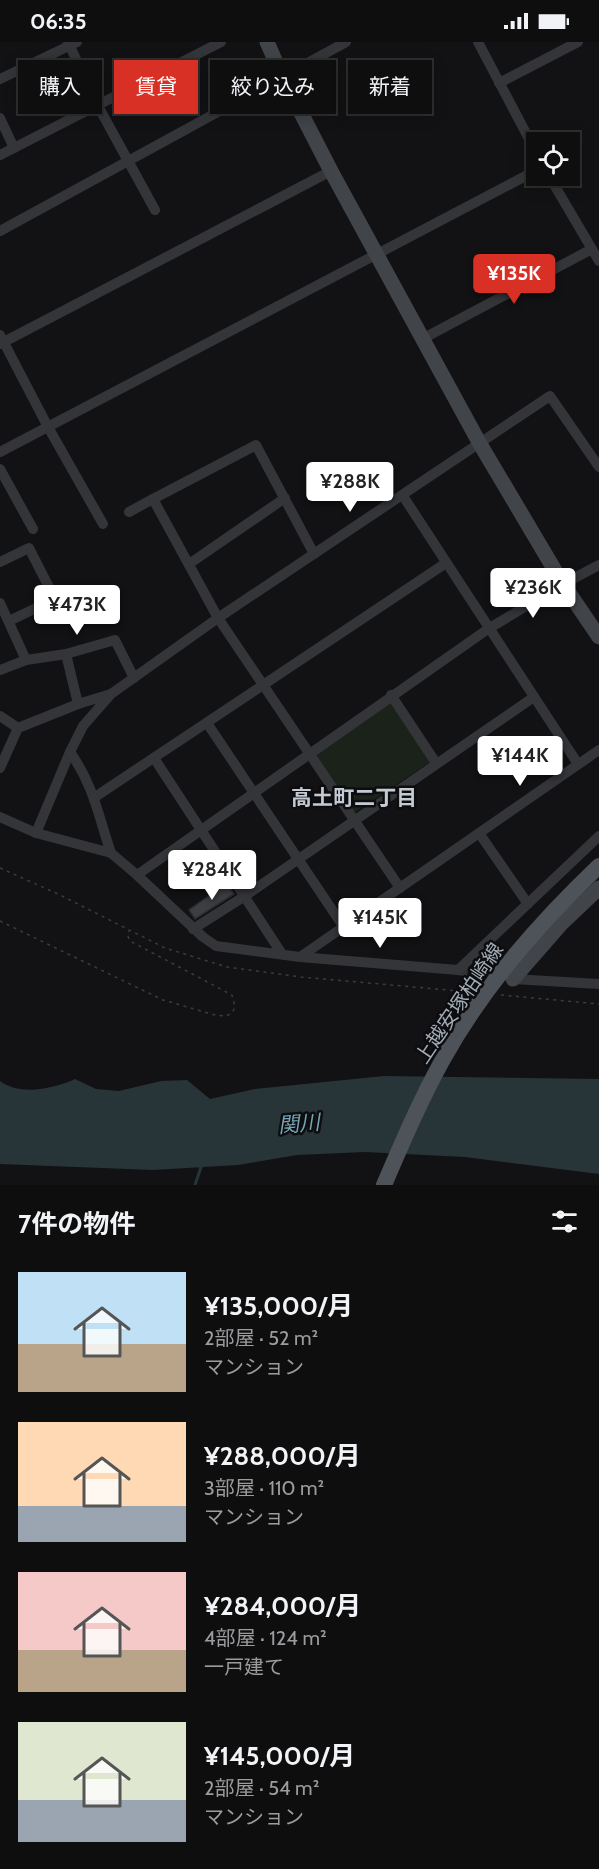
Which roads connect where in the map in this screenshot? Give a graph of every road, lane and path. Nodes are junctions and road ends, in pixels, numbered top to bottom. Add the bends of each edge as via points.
1 (220, 42) edge
2 (267, 42) edge
3 (346, 42) edge
4 (478, 42) edge
5 (578, 42) edge
6 (72, 43) edge
7 (79, 60) edge
8 (275, 60) edge
9 (312, 60) edge
10 (0, 79) edge
11 (499, 83) junction
12 (102, 104) edge
13 (102, 113) edge
14 (82, 114) edge
15 (215, 114) edge
16 (302, 114) edge
17 (0, 118) edge
18 (526, 133) edge
19 (14, 148) junction
20 (0, 155) edge
21 (130, 162) junction
22 (331, 171) junction
23 (526, 176) edge
24 (555, 186) edge
25 (155, 210) dead end
26 (0, 231) edge
27 (596, 253) edge
28 (376, 256) junction
29 (424, 338) junction
30 (1, 340) edge
31 (48, 427) junction
32 (480, 444) junction
33 (0, 452) edge
34 (599, 467) edge
35 (0, 469) edge
36 (403, 496) junction
37 (285, 498) junction
38 (153, 499) junction
39 (129, 512) dead end
40 (104, 524) dead end
41 (33, 529) dead end
42 (314, 554) junction
43 (0, 562) edge
44 (446, 563) junction
45 (189, 564) junction
46 (599, 565) edge
47 (563, 584) junction
48 (0, 603) edge
49 (218, 618) junction
50 (9, 621) junction
51 (488, 629) junction
52 (599, 637) edge
53 (66, 654) junction
54 (26, 660) junction
55 (0, 670) edge
56 (134, 678) junction
57 (262, 686) junction
58 (111, 694) junction
59 (391, 695) junction
60 (534, 697) junction
61 (78, 704) junction
62 (0, 716) edge
63 (207, 723) junction
64 (18, 728) junction
65 (599, 750) edge
66 (70, 752) junction
67 (309, 755) junction
68 (154, 758) junction
69 (436, 763) junction
70 (578, 764) junction
71 (0, 768) edge
72 (253, 793) junction
73 (95, 797) junction
74 (0, 817) edge
75 (353, 821) junction
76 (201, 829) junction
77 (36, 833) junction
78 (478, 833) junction
79 (599, 836) edge
80 (111, 853) junction
81 (299, 859) junction
82 (599, 866) edge
83 (137, 875) junction
84 (400, 888) junction
85 (599, 888) edge
86 (244, 896) junction
87 (592, 901) edge
88 (528, 904) junction
89 (0, 921) edge
90 (343, 926) junction
91 (193, 928) junction
92 (129, 931) dead end
93 (282, 954) junction
94 (300, 957) junction
95 (513, 979) joint
96 (599, 984) edge
97 (487, 993) junction
98 (599, 1004) edge
99 (384, 1185) edge

1 - 12 street
2 - 8 street
3 - 9 street
4 - 11 street
5 - 11 street
6 - 7 street
6 - 10 street
11 - 18 street
13 - 21 street
14 - 19 street
15 - 21 street
16 - 22 street
17 - 19 street
19 - 20 street
21 - 25 street
21 - 26 street
22 - 28 street
22 - 30 street
23 - 28 street
24 - 27 street
27 - 29 street via 492,300
28 - 29 street
28 - 31 street
29 - 32 street
30 - 31 street
31 - 33 street
31 - 40 street
32 - 34 street via 550,396
32 - 36 street
32 - 47 street
35 - 41 street
36 - 42 street
36 - 44 street
37 - 38 street via 256,445
37 - 42 street
37 - 45 street
38 - 39 street
38 - 45 street
42 - 49 street
43 - 50 street via 29,548 55,598
44 - 51 street
44 - 57 street
45 - 49 street
46 - 47 street
47 - 51 street
47 - 52 street
48 - 50 street
49 - 56 street
49 - 57 street
50 - 54 street
51 - 59 street
51 - 60 street
53 - 54 street
53 - 56 street via 115,640
53 - 61 street
54 - 55 street
56 - 58 street
57 - 63 street
57 - 67 street
58 - 61 street
58 - 66 street via 83,726
59 - 67 street
59 - 69 street
60 - 69 street
60 - 70 street
61 - 64 street
62 - 64 street
63 - 68 street
63 - 72 street
64 - 71 street
65 - 70 street
66 - 73 street
66 - 77 street
67 - 72 street
67 - 75 street
68 - 73 street
68 - 76 street
69 - 75 street
70 - 78 street
72 - 76 street
72 - 81 street
73 - 80 street
74 - 77 street
75 - 81 street
75 - 84 street
76 - 83 street
76 - 86 street
77 - 80 street
78 - 84 street
78 - 88 street
79 - 88 street
80 - 83 street
81 - 86 street
81 - 90 street
82 - 97 main road, 上越安塚柏崎線 via 563,899
83 - 91 street
84 - 90 street
85 - 87 street
86 - 91 street
86 - 93 street
87 - 95 street via 542,944
88 - 94 street via 458,970
89 - 92 path via 163,1000 215,1015 232,1013 232,995 130,941
90 - 94 street
91 - 93 street via 216,946
93 - 94 street
95 - 96 street
97 - 98 path
97 - 99 main road, 上越安塚柏崎線 via 442,1061

